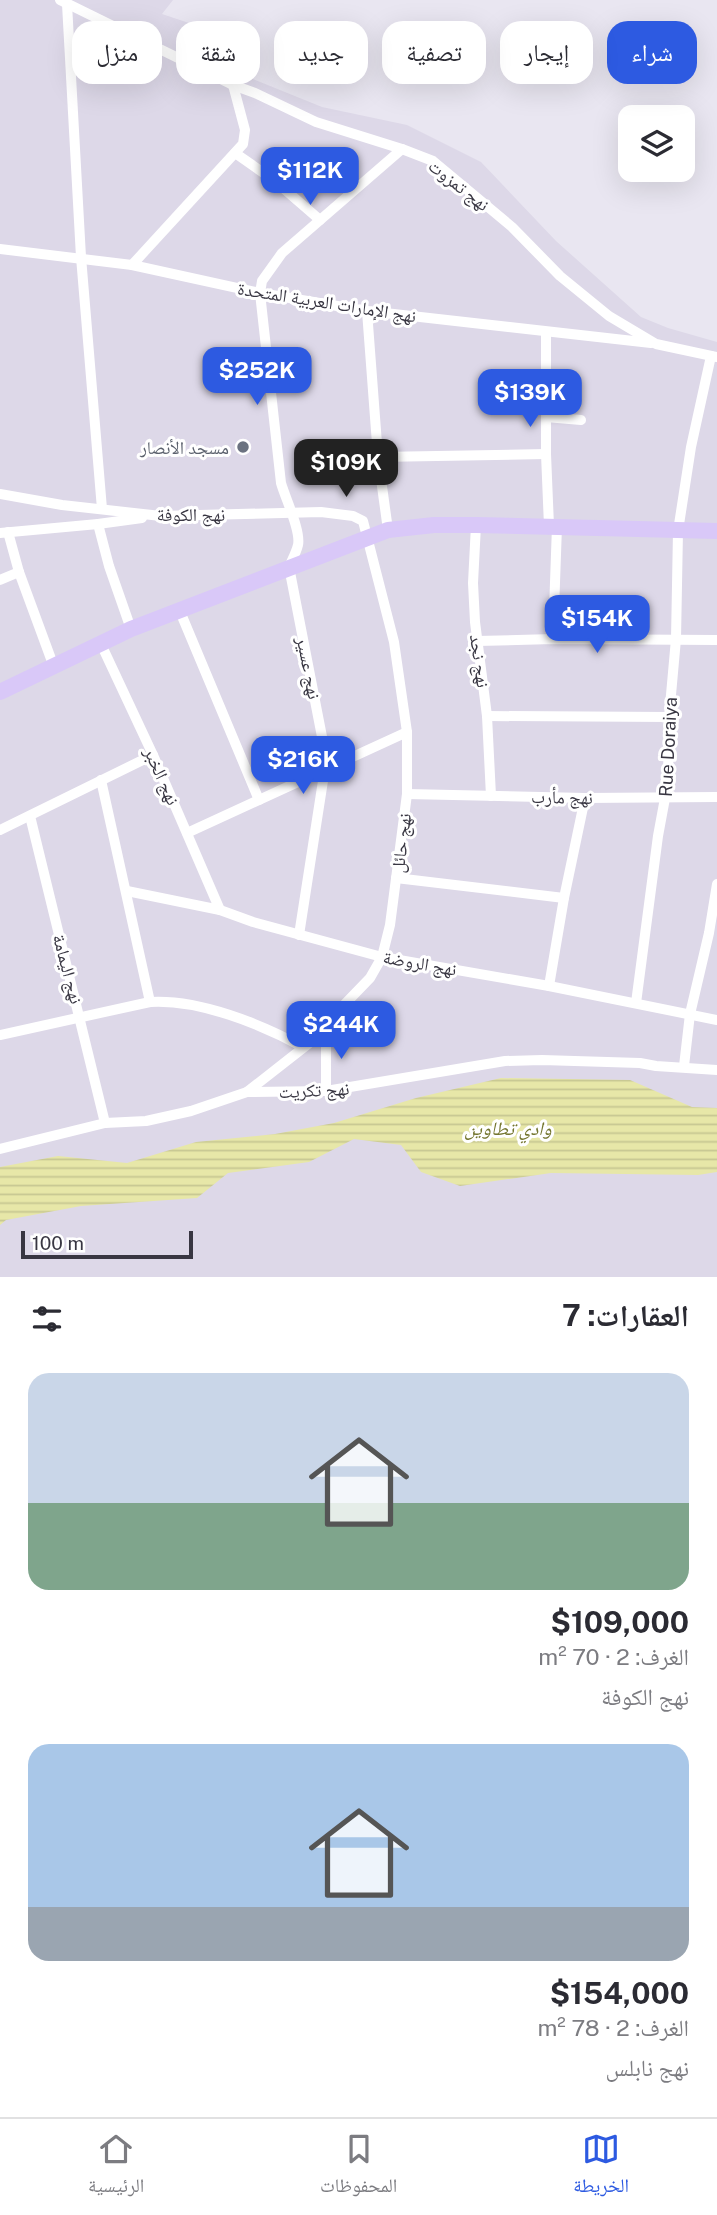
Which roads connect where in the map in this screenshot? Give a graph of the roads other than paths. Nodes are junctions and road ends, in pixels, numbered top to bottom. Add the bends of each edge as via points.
1 (64, 2) edge
2 (233, 85) junction
3 (402, 149) junction
4 (234, 153) junction
5 (320, 220) junction
6 (0, 249) edge
7 (81, 257) junction
8 (132, 265) junction
9 (260, 293) junction
10 (367, 311) junction
11 (546, 332) junction
12 (656, 344) junction
13 (714, 357) edge
14 (546, 417) junction
15 (581, 420) dead end
16 (546, 454) junction
17 (378, 457) junction
18 (0, 494) edge
19 (103, 509) junction
20 (290, 514) junction
21 (161, 516) junction
22 (98, 524) junction
23 (476, 525) junction
24 (553, 526) junction
25 (388, 530) junction
26 (678, 531) junction
27 (717, 531) edge
28 (4, 533) edge
29 (369, 538) junction
30 (289, 567) junction
31 (19, 572) junction
32 (0, 580) edge
33 (179, 609) junction
34 (131, 629) junction
35 (553, 639) junction
36 (676, 639) junction
37 (717, 640) edge
38 (477, 641) junction
39 (101, 645) junction
40 (54, 667) junction
41 (0, 692) edge
42 (487, 716) junction
43 (669, 717) junction
44 (407, 732) junction
45 (153, 755) junction
46 (325, 768) junction
47 (101, 780) junction
48 (407, 794) junction
49 (491, 796) junction
50 (584, 797) junction
51 (666, 797) junction
52 (717, 797) edge
53 (259, 800) junction
54 (30, 816) junction
55 (0, 830) edge
56 (187, 833) junction
57 (396, 878) junction
58 (717, 884) edge
59 (127, 891) junction
60 (564, 898) junction
61 (220, 910) junction
62 (713, 934) edge
63 (299, 935) junction
64 (382, 957) junction
65 (549, 986) junction
66 (150, 1002) junction
67 (636, 1003) junction
68 (690, 1014) junction
69 (80, 1017) junction
70 (717, 1020) edge
71 (326, 1030) junction
72 (0, 1035) edge
73 (303, 1047) junction
74 (684, 1066) junction
75 (717, 1070) edge
76 (326, 1091) junction
77 (247, 1092) junction
78 (105, 1123) junction
79 (0, 1149) edge

1 - 2 street, نهج تمزوت
1 - 7 street
2 - 3 street, نهج تمزوت via 316,122
2 - 4 street via 245,130 243,144
3 - 5 street
3 - 12 street, نهج تمزوت via 433,161 512,227 560,276 609,316
4 - 5 street
4 - 8 street
5 - 9 street via 282,253 262,281
6 - 7 street, نهج الإمارات العربية المتحدة
7 - 8 street, نهج الإمارات العربية المتحدة
7 - 19 street
8 - 9 street, نهج الإمارات العربية المتحدة
9 - 10 street, نهج الإمارات العربية المتحدة
9 - 20 street via 281,483
10 - 11 street, نهج الإمارات العربية المتحدة
10 - 17 street
11 - 12 street, نهج الإمارات العربية المتحدة
11 - 14 street
12 - 13 street, نهج تمزوت
13 - 26 street, Rue Doraiya via 691,447
14 - 15 street
14 - 16 street
16 - 17 street
16 - 24 street
17 - 25 street
18 - 19 street, نهج الكوفة
19 - 21 street, نهج الكوفة
20 - 21 street, نهج الكوفة
20 - 29 street, نهج الكوفة via 353,516 363,521
20 - 30 street via 297,526 298,544
21 - 22 street
22 - 28 street
22 - 34 street
23 - 24 main road
23 - 25 main road
23 - 38 street, نهج نجد
24 - 26 main road
24 - 35 street
25 - 29 main road
26 - 27 main road
26 - 36 street, Rue Doraiya
28 - 31 street
29 - 30 main road
29 - 44 street, نهج حائل via 394,642
30 - 33 main road
30 - 46 street, نهج عسير
31 - 32 street
31 - 40 street
33 - 34 main road
33 - 53 street
34 - 39 main road
35 - 36 street
35 - 38 street
36 - 37 street
36 - 43 street, Rue Doraiya
38 - 42 street, نهج نجد
39 - 40 main road
39 - 45 street, نهج الخبر
40 - 41 main road
42 - 43 street
42 - 49 street, نهج نجد
43 - 51 street, Rue Doraiya
44 - 46 street
44 - 48 street, نهج حائل
45 - 47 street
45 - 56 street, نهج الخبر
46 - 53 street
46 - 63 street, نهج عسير
47 - 54 street
47 - 59 street
48 - 49 street, نهج مأرب
48 - 57 street, نهج حائل
49 - 50 street, نهج مأرب
50 - 51 street, نهج مأرب
50 - 60 street
51 - 52 street, نهج مأرب
51 - 67 street, Rue Doraiya
53 - 56 street
54 - 55 street
54 - 69 street, نهج اليمامة
56 - 61 street, نهج الخبر
57 - 60 street
57 - 64 street, نهج حائل
58 - 62 street
59 - 61 street, نهج الروضة
59 - 66 street
60 - 65 street
61 - 63 street, نهج الروضة
62 - 68 street
63 - 64 street, نهج الروضة
64 - 65 street, نهج الروضة
64 - 71 street, نهج حائل
65 - 67 street, نهج الروضة
66 - 69 street
66 - 73 street via 193,1005 267,1029
67 - 68 street, نهج الروضة
68 - 70 street, نهج الروضة
68 - 74 street
69 - 72 street
69 - 78 street, نهج اليمامة
71 - 73 street, نهج حائل
71 - 76 street
73 - 77 street, نهج حائل
74 - 75 street, نهج تكريت
74 - 76 street, نهج تكريت via 505,1061
76 - 77 street, نهج تكريت
77 - 78 street, نهج تكريت via 146,1121
78 - 79 street, نهج تكريت

